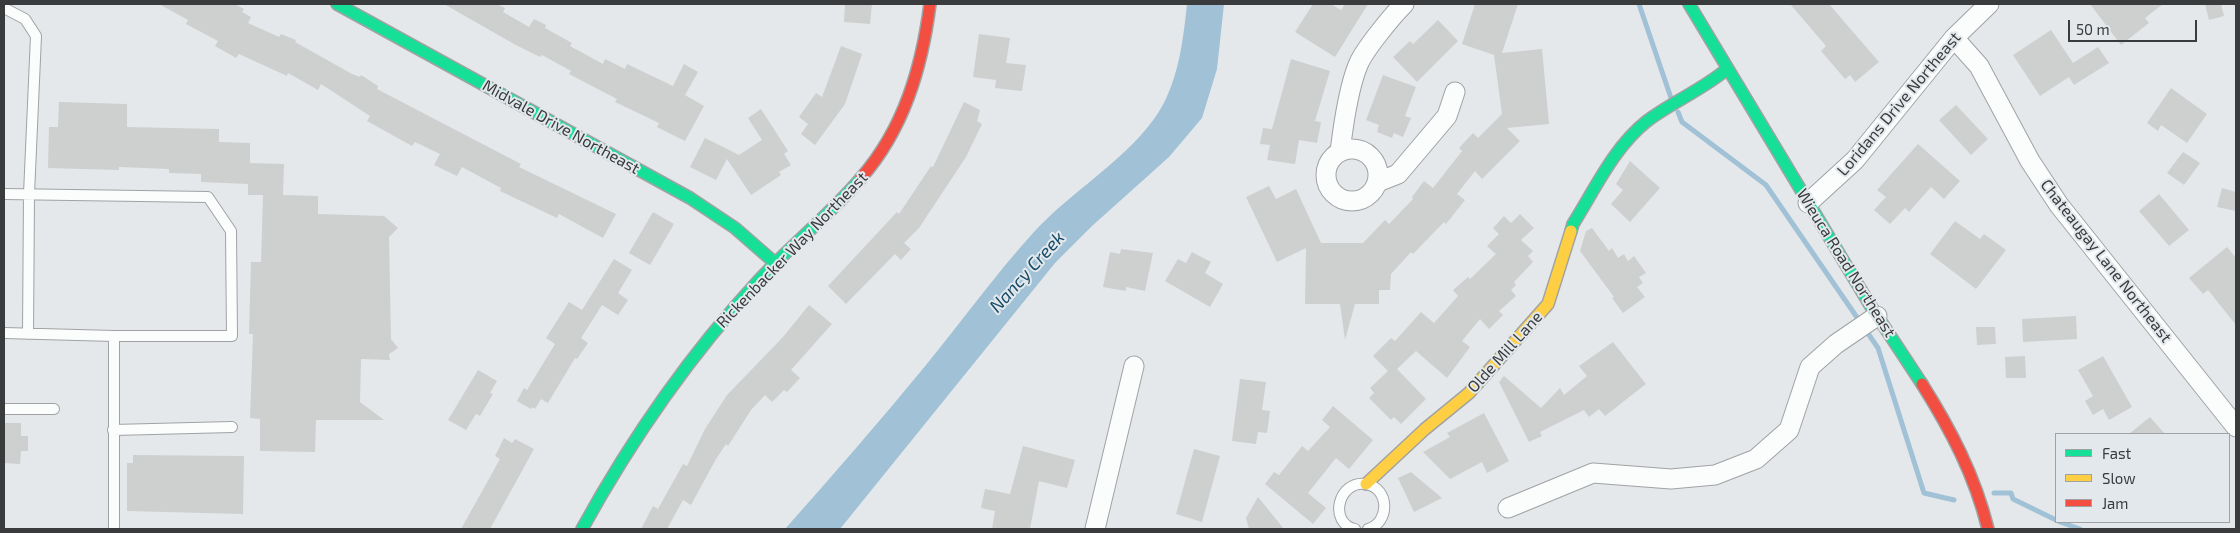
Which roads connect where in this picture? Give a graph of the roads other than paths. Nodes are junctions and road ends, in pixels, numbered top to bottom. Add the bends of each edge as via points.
1 (337, 4) edge
2 (930, 4) edge
3 (1404, 4) edge
4 (1689, 4) edge
5 (1989, 4) edge
6 (4, 8) edge
7 (1954, 38) junction
8 (1727, 69) junction
9 (1455, 92) dead end
10 (1340, 152) junction
11 (1378, 182) junction
12 (4, 194) edge
13 (29, 194) junction
14 (1808, 203) junction
15 (775, 263) junction
16 (1875, 317) junction
17 (4, 333) edge
18 (28, 334) junction
19 (114, 336) junction
20 (1134, 366) dead end
21 (4, 409) edge
22 (54, 409) dead end
23 (232, 427) dead end
24 (2236, 427) edge
25 (113, 430) junction
26 (1366, 484) junction
27 (1508, 508) dead end
28 (114, 529) edge
29 (582, 529) edge
30 (1096, 529) edge
31 (1355, 529) edge
32 (1368, 529) edge
33 (1988, 529) edge

1 - 15 street, Midvale Drive Northeast via 734,226
2 - 15 street, Rickenbacker Way Northeast via 919,72 901,118 873,164 848,194
3 - 10 street via 1358,64
4 - 8 street, Wieuca Road Northeast
5 - 7 street, Loridans Drive Northeast
6 - 13 lane via 25,19 36,36
7 - 14 street, Loridans Drive Northeast via 1855,160
7 - 24 street, Chateaugay Lane Northeast via 1979,66 2030,161 2059,206
8 - 14 street, Wieuca Road Northeast
8 - 26 street, Olde Mill Lane via 1709,84 1647,121 1625,141 1572,224 1548,304 1469,393
9 - 11 street via 1447,116 1398,174
10 - 11 street via 1348,149 1366,152 1377,165
10 - 11 street via 1328,164 1326,172 1329,189 1335,195 1342,200 1360,201 1374,190
12 - 13 lane
13 - 18 lane
13 - 19 lane via 208,197 231,231 232,336
14 - 16 street, Wieuca Road Northeast
15 - 29 street, Rickenbacker Way Northeast via 709,336 650,414
16 - 27 street via 1810,367 1789,430 1756,459 1715,474 1671,479 1593,472
16 - 33 street, Wieuca Road Northeast via 1903,354 1954,439 1972,475
17 - 18 lane
18 - 19 lane
19 - 25 lane
20 - 30 street
21 - 22 lane
23 - 25 lane
25 - 28 lane
26 - 31 lane via 1353,485 1342,494 1338,506 1341,519
26 - 32 lane via 1382,495 1385,505 1379,523

